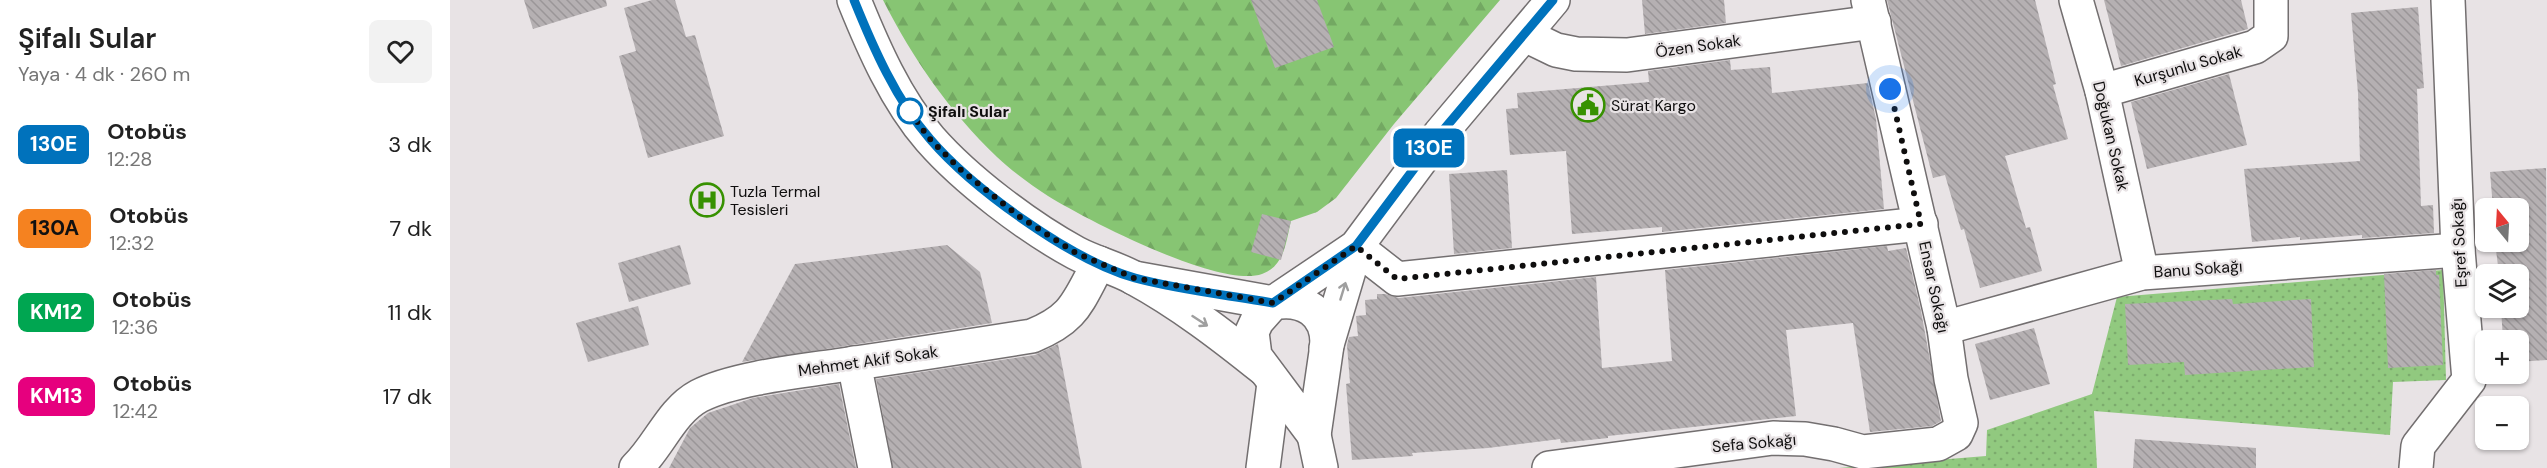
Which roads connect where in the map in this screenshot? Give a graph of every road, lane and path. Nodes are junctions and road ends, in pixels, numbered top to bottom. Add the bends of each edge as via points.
1 (854, 0) edge
2 (1553, 0) edge
3 (2076, 0) edge
4 (2271, 0) edge
5 (2448, 0) edge
6 (1871, 11) edge
7 (1525, 35) junction
8 (2102, 91) junction
9 (1921, 224) junction
10 (1356, 246) junction
11 (2458, 250) junction
12 (1099, 263) junction
13 (2142, 273) junction
14 (1134, 278) junction
15 (1273, 303) junction
16 (1944, 328) junction
17 (1328, 345) junction
18 (854, 363) junction
19 (1267, 374) junction
20 (1956, 434) joint
21 (1314, 435) junction
22 (636, 468) edge
23 (875, 468) edge
24 (1263, 468) edge
25 (1321, 468) edge
26 (1549, 468) edge
27 (2416, 468) edge

1 - 12 street via 883,64 929,138 961,170 1020,217
2 - 7 street
3 - 8 street, Doğukan Sokak
4 - 8 street, Kurşunlu Sokak via 2271,36 2256,47
5 - 11 street, Eşref Sokağı
6 - 7 street, Özen Sokak via 1627,55 1576,54 1556,50
6 - 9 street, Ensar Sokağı
7 - 10 street via 1440,134
8 - 13 street, Doğukan Sokak
9 - 10 street via 1397,279
9 - 16 street, Ensar Sokağı
10 - 15 street
17 -> 10 street
11 - 13 street, Banu Sokağı
11 - 27 street, Eşref Sokağı via 2469,380 2418,446
12 - 14 street
12 - 18 street, Mehmet Akif Sokak via 1073,311 1063,321 1032,336
13 - 16 street, Banu Sokağı
14 - 15 street
14 -> 19 street via 1240,347
15 - 17 street via 1287,300 1308,307 1324,324
15 - 19 street via 1252,333 1252,345
16 - 20 street, Ensar Sokağı via 1961,423
17 - 19 street via 1319,364 1302,376
17 - 21 street
18 - 22 street, Mehmet Akif Sokak via 745,382 700,396 676,416
18 - 23 street
19 - 21 street
19 - 24 street
20 - 26 street, Sefa Sokağı via 1938,444 1863,453 1805,439 1773,438
21 - 25 street

